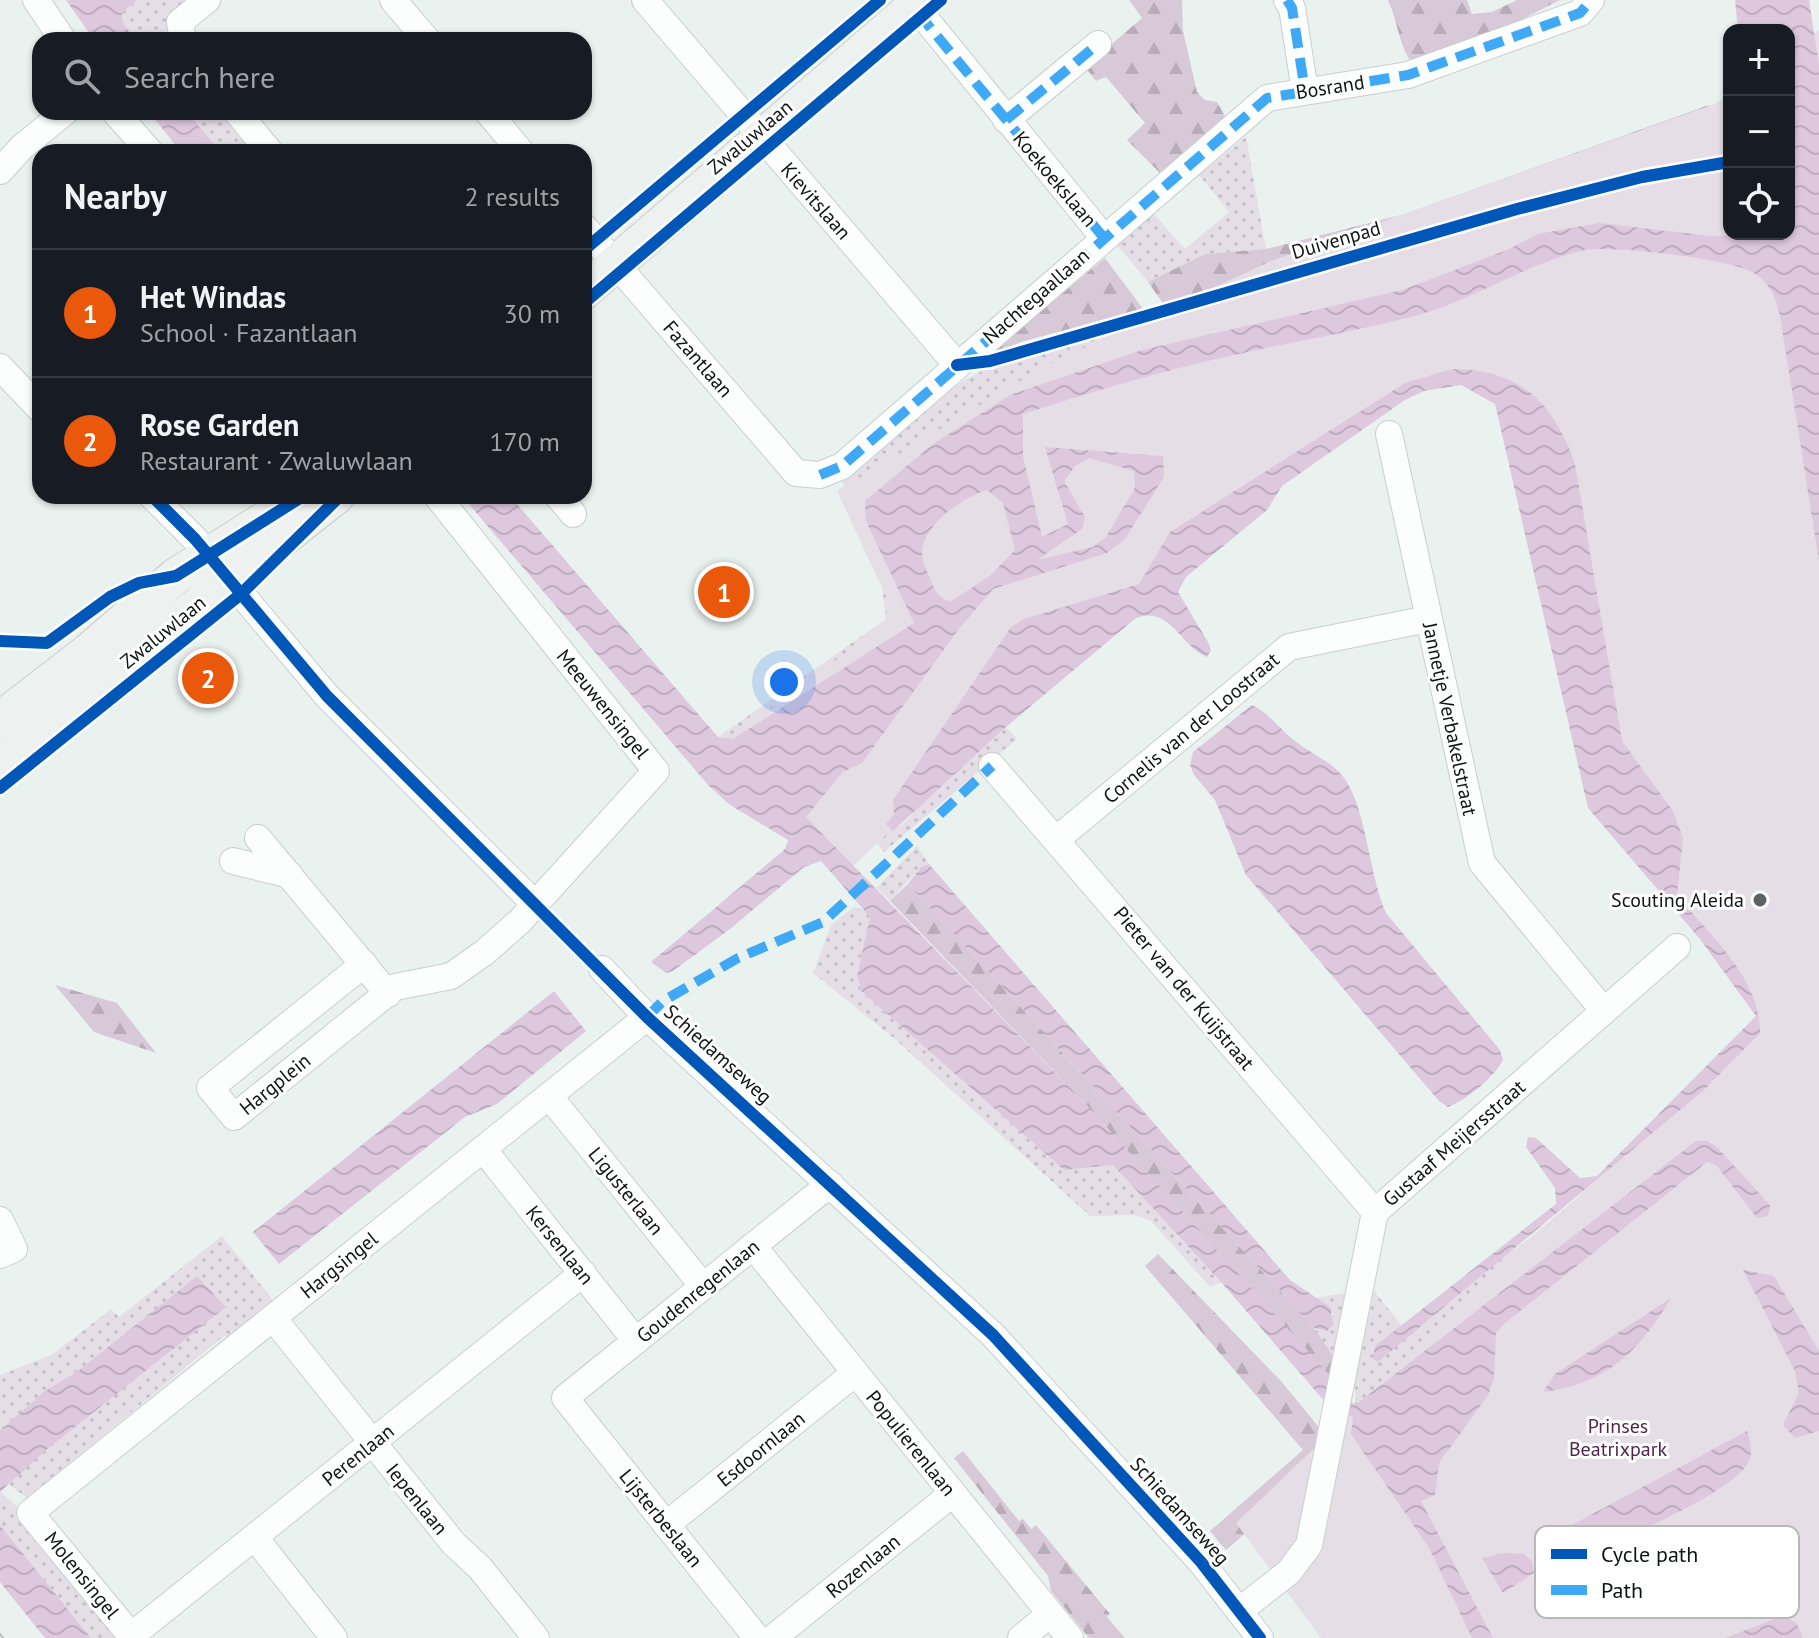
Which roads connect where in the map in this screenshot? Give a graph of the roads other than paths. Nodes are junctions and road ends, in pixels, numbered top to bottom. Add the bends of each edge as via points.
1 (36, 0) edge
2 (207, 0) edge
3 (393, 0) edge
4 (645, 0) edge
5 (1287, 0) edge
6 (1591, 0) edge
7 (910, 2) edge
8 (58, 32) edge
9 (182, 32) edge
10 (420, 32) edge
11 (1098, 44) dead end
12 (1305, 91) junction
13 (55, 120) edge
14 (122, 120) edge
15 (244, 120) edge
16 (495, 120) edge
17 (1006, 120) junction
18 (756, 131) junction
19 (143, 144) edge
20 (263, 144) edge
21 (514, 144) edge
22 (0, 171) edge
23 (1104, 238) junction
24 (597, 251) edge
25 (957, 365) junction
26 (0, 367) edge
27 (32, 401) edge
28 (1389, 434) dead end
29 (820, 475) joint
30 (159, 504) edge
31 (293, 504) edge
32 (323, 504) edge
33 (443, 504) edge
34 (218, 567) junction
35 (1428, 619) junction
36 (0, 720) edge
37 (0, 762) edge
38 (992, 766) dead end
39 (258, 838) dead end
40 (1057, 839) junction
41 (233, 861) dead end
42 (290, 875) junction
43 (535, 904) junction
44 (1677, 947) dead end
45 (364, 964) junction
46 (602, 969) dead end
47 (388, 994) junction
48 (1604, 1011) junction
49 (647, 1017) junction
50 (549, 1096) junction
51 (483, 1149) junction
52 (830, 1184) junction
53 (1375, 1212) junction
54 (0, 1220) edge
55 (753, 1246) junction
56 (0, 1255) edge
57 (583, 1273) junction
58 (703, 1286) junction
59 (273, 1318) junction
60 (636, 1341) junction
61 (855, 1373) junction
62 (565, 1398) joint
63 (372, 1442) junction
64 (952, 1494) junction
65 (30, 1513) joint
66 (666, 1525) junction
67 (256, 1539) junction
68 (1239, 1611) junction
69 (1050, 1614) junction
70 (132, 1637) edge
71 (334, 1638) edge
72 (536, 1638) edge
73 (757, 1638) edge
74 (773, 1638) edge
75 (1021, 1638) edge
76 (1070, 1638) edge
77 (1260, 1638) edge

1 - 8 street
2 - 9 street via 180,22
3 - 10 street
4 - 18 street, Kievitslaan
5 - 12 street
6 - 12 street, Bosrand via 1580,13 1408,75
7 - 17 street, Koekoekslaan
7 - 18 main road, Zwaluwlaan
11 - 17 street, Koekoekslaan
12 - 23 street, Bosrand via 1267,98
13 - 22 street
14 - 19 street
15 - 20 street
16 - 21 street
17 - 23 street, Koekoekslaan
18 - 24 main road, Zwaluwlaan
18 - 25 street, Kievitslaan
23 - 25 street, Nachtegaallaan
24 - 29 street, Fazantlaan via 796,473
25 - 29 street, Nachtegaallaan via 842,466
26 - 27 street
28 - 35 street, Jannetje Verbakelstraat
30 - 34 street
31 - 34 main road, Zwaluwlaan
32 - 34 main road, Zwaluwlaan
33 - 43 street, Meeuwensingel via 656,771
34 - 36 main road, Zwaluwlaan via 176,576
34 - 37 main road, Zwaluwlaan
34 - 43 street via 327,696
35 - 40 street, Cornelis van der Loostraat via 1289,647
35 - 48 street, Jannetje Verbakelstraat via 1482,863
38 - 40 street, Pieter van der Kuijstraat
39 - 42 street
40 - 53 street, Pieter van der Kuijstraat
41 - 42 street
42 - 45 street
43 - 47 street, Hargplein via 451,976 395,987
44 - 48 street, Gustaaf Meijersstraat
45 - 47 street
45 - 47 street, Hargplein via 210,1088 234,1117
46 - 49 street, Schiedamseweg
48 - 53 street, Gustaaf Meijersstraat
49 - 50 street, Hargsingel
49 - 52 street, Schiedamseweg
50 - 51 street, Hargsingel
50 - 58 street, Ligusterlaan
51 - 57 street, Kersenlaan
51 - 59 street, Hargsingel
52 - 55 street, Goudenregenlaan
52 - 68 street, Schiedamseweg via 993,1335 1201,1562
53 - 68 street, Gustaaf Meijersstraat via 1309,1545 1289,1572
54 - 56 street via 14,1249
55 - 58 street, Goudenregenlaan
55 - 61 street, Populierenlaan
57 - 60 street, Kersenlaan
57 - 63 street, Perenlaan
58 - 60 street, Goudenregenlaan
59 - 63 street, Iepenlaan
59 - 65 street, Hargsingel
60 - 62 street, Goudenregenlaan
61 - 64 street, Populierenlaan
61 - 66 street, Esdoornlaan
62 - 66 street, Lijsterbeslaan
63 - 67 street, Perenlaan
63 - 72 street, Iepenlaan
64 - 69 street, Populierenlaan
64 - 74 street, Rozenlaan
65 - 70 street, Molensingel
66 - 73 street, Lijsterbeslaan
67 - 70 street, Perenlaan
67 - 71 street
68 - 77 street, Schiedamseweg
69 - 75 street
69 - 76 street, Populierenlaan

